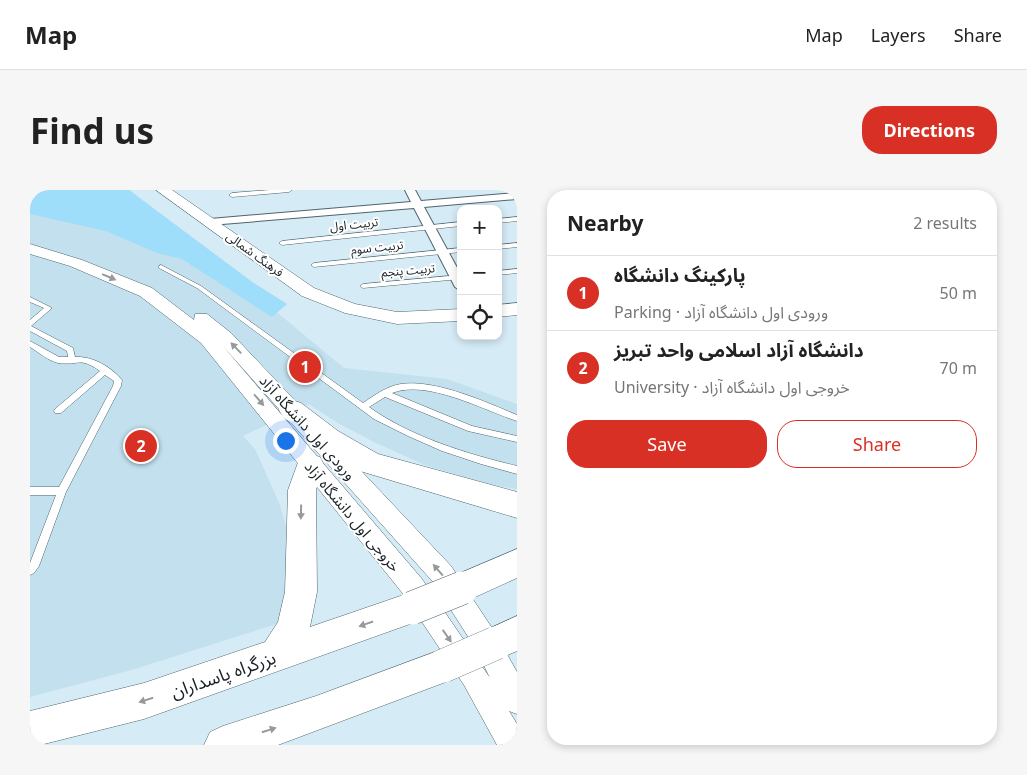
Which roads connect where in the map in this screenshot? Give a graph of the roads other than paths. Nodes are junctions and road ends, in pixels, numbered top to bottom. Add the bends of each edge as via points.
1 (163, 190) edge
2 (290, 190) edge
3 (410, 190) edge
4 (232, 195) dead end
5 (517, 196) edge
6 (418, 204) junction
7 (517, 219) edge
8 (502, 221) edge
9 (210, 222) junction
10 (457, 224) edge
11 (429, 227) junction
12 (30, 235) edge
13 (282, 243) dead end
14 (517, 245) edge
15 (40, 247) edge
16 (502, 247) edge
17 (457, 250) edge
18 (442, 252) junction
19 (82, 258) junction
20 (314, 265) dead end
21 (161, 267) dead end
22 (517, 271) edge
23 (502, 273) edge
24 (457, 277) edge
25 (457, 280) edge
26 (363, 286) dead end
27 (30, 299) edge
28 (517, 309) edge
29 (502, 311) edge
30 (457, 314) edge
31 (30, 326) edge
32 (30, 344) edge
33 (72, 359) junction
34 (106, 370) junction
35 (258, 371) junction
36 (241, 381) junction
37 (384, 393) junction
38 (363, 407) junction
39 (58, 411) dead end
40 (284, 415) junction
41 (517, 418) edge
42 (517, 439) edge
43 (320, 459) junction
44 (517, 470) edge
45 (30, 491) edge
46 (62, 492) junction
47 (517, 505) edge
48 (517, 563) edge
49 (30, 570) edge
50 (506, 638) edge
51 (276, 656) junction
52 (517, 700) edge
53 (30, 728) edge
54 (223, 745) edge
55 (513, 745) edge

1 - 9 street, فرهنگ شمالی
2 - 4 lane
3 - 6 street
5 - 6 street
6 - 9 street
6 - 11 street
7 - 8 lane
9 - 30 street, فرهنگ شمالی via 308,292 351,309 397,318
10 - 11 lane, تربیت اول
11 - 13 lane, تربیت اول
11 - 18 street
12 - 15 street
14 - 16 lane
15 - 19 street, خروجی اول دانشگاه آزاد
17 - 18 lane, تربیت سوم
18 - 20 lane, تربیت سوم
18 - 24 street
35 -> 19 street, ورودی اول دانشگاه آزاد via 224,336 160,284
19 -> 36 street, خروجی اول دانشگاه آزاد via 146,292 207,339
21 - 38 lane via 199,287
22 - 23 lane
25 - 26 lane, تربیت پنجم
27 - 31 lane via 49,308
28 - 29 street
31 - 33 lane via 70,350
32 - 33 lane via 58,360
33 - 34 lane via 93,362
34 - 39 lane
34 - 46 lane via 118,380 117,386
35 - 36 street
35 - 40 street, ورودی اول دانشگاه آزاد
36 -> 40 street, خروجی اول دانشگاه آزاد
37 - 38 lane
37 - 41 lane via 402,386 438,390
37 - 42 lane via 471,428
38 - 44 lane via 402,430 451,451
40 - 43 street, خروجی اول دانشگاه آزاد
40 - 47 highway via 370,464
43 -> 51 highway via 302,490 301,592 293,628
52 -> 43 street, ورودی اول دانشگاه آزاد via 485,640 442,574
43 -> 55 street, خروجی اول دانشگاه آزاد via 474,675
45 - 46 lane
46 - 49 lane via 36,563
48 -> 51 highway, بزرگراه پاسداران, bridge via 412,608
54 -> 50 highway, bridge via 443,666
51 -> 53 highway, بزرگراه پاسداران via 144,701

